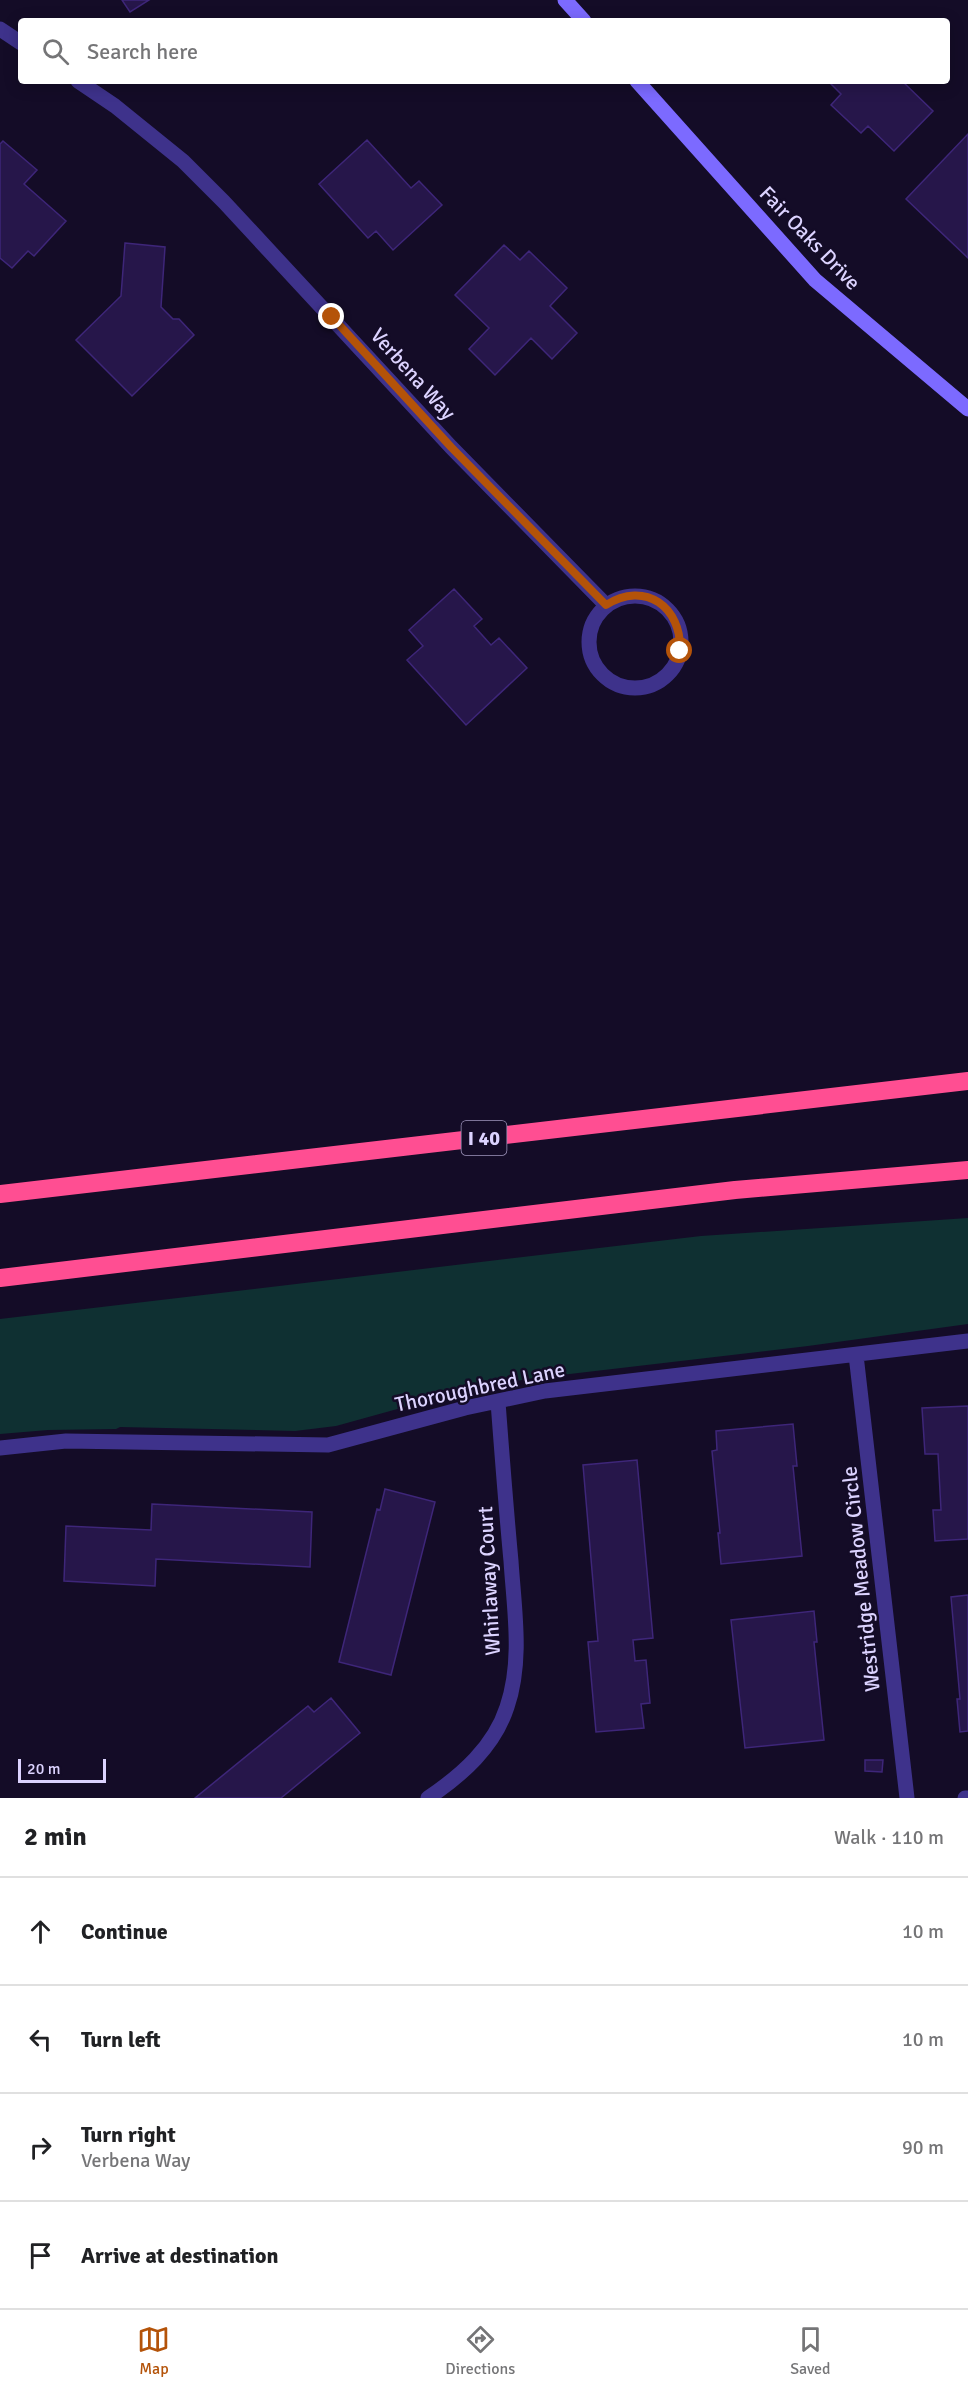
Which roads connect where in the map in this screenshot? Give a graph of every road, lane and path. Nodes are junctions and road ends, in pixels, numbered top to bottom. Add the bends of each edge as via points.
1 (565, 0) edge
2 (581, 18) edge
3 (0, 29) edge
4 (18, 41) edge
5 (82, 84) edge
6 (640, 84) edge
7 (968, 409) edge
8 (606, 605) junction
9 (968, 1081) edge
10 (968, 1170) edge
11 (0, 1194) edge
12 (0, 1278) edge
13 (968, 1341) edge
14 (856, 1354) junction
15 (498, 1402) junction
16 (0, 1448) edge
17 (428, 1798) edge
18 (907, 1798) edge

1 - 2 street
3 - 4 street
5 - 8 street, Verbena Way via 174,154 224,202 451,447
6 - 7 street, Fair Oaks Drive via 815,280
8 - 8 street via 637,595 653,599 676,620 680,651 664,678 636,688 608,680 597,670 588,642 590,627
9 - 11 highway, I 40
10 - 12 highway via 735,1190
13 - 14 street, Thoroughbred Lane
14 - 15 street, Thoroughbred Lane via 545,1391
14 - 18 street, Westridge Meadow Circle
15 - 16 street, Thoroughbred Lane via 328,1445 66,1441
15 - 17 street, Whirlaway Court via 516,1628 513,1683 504,1716 477,1759

